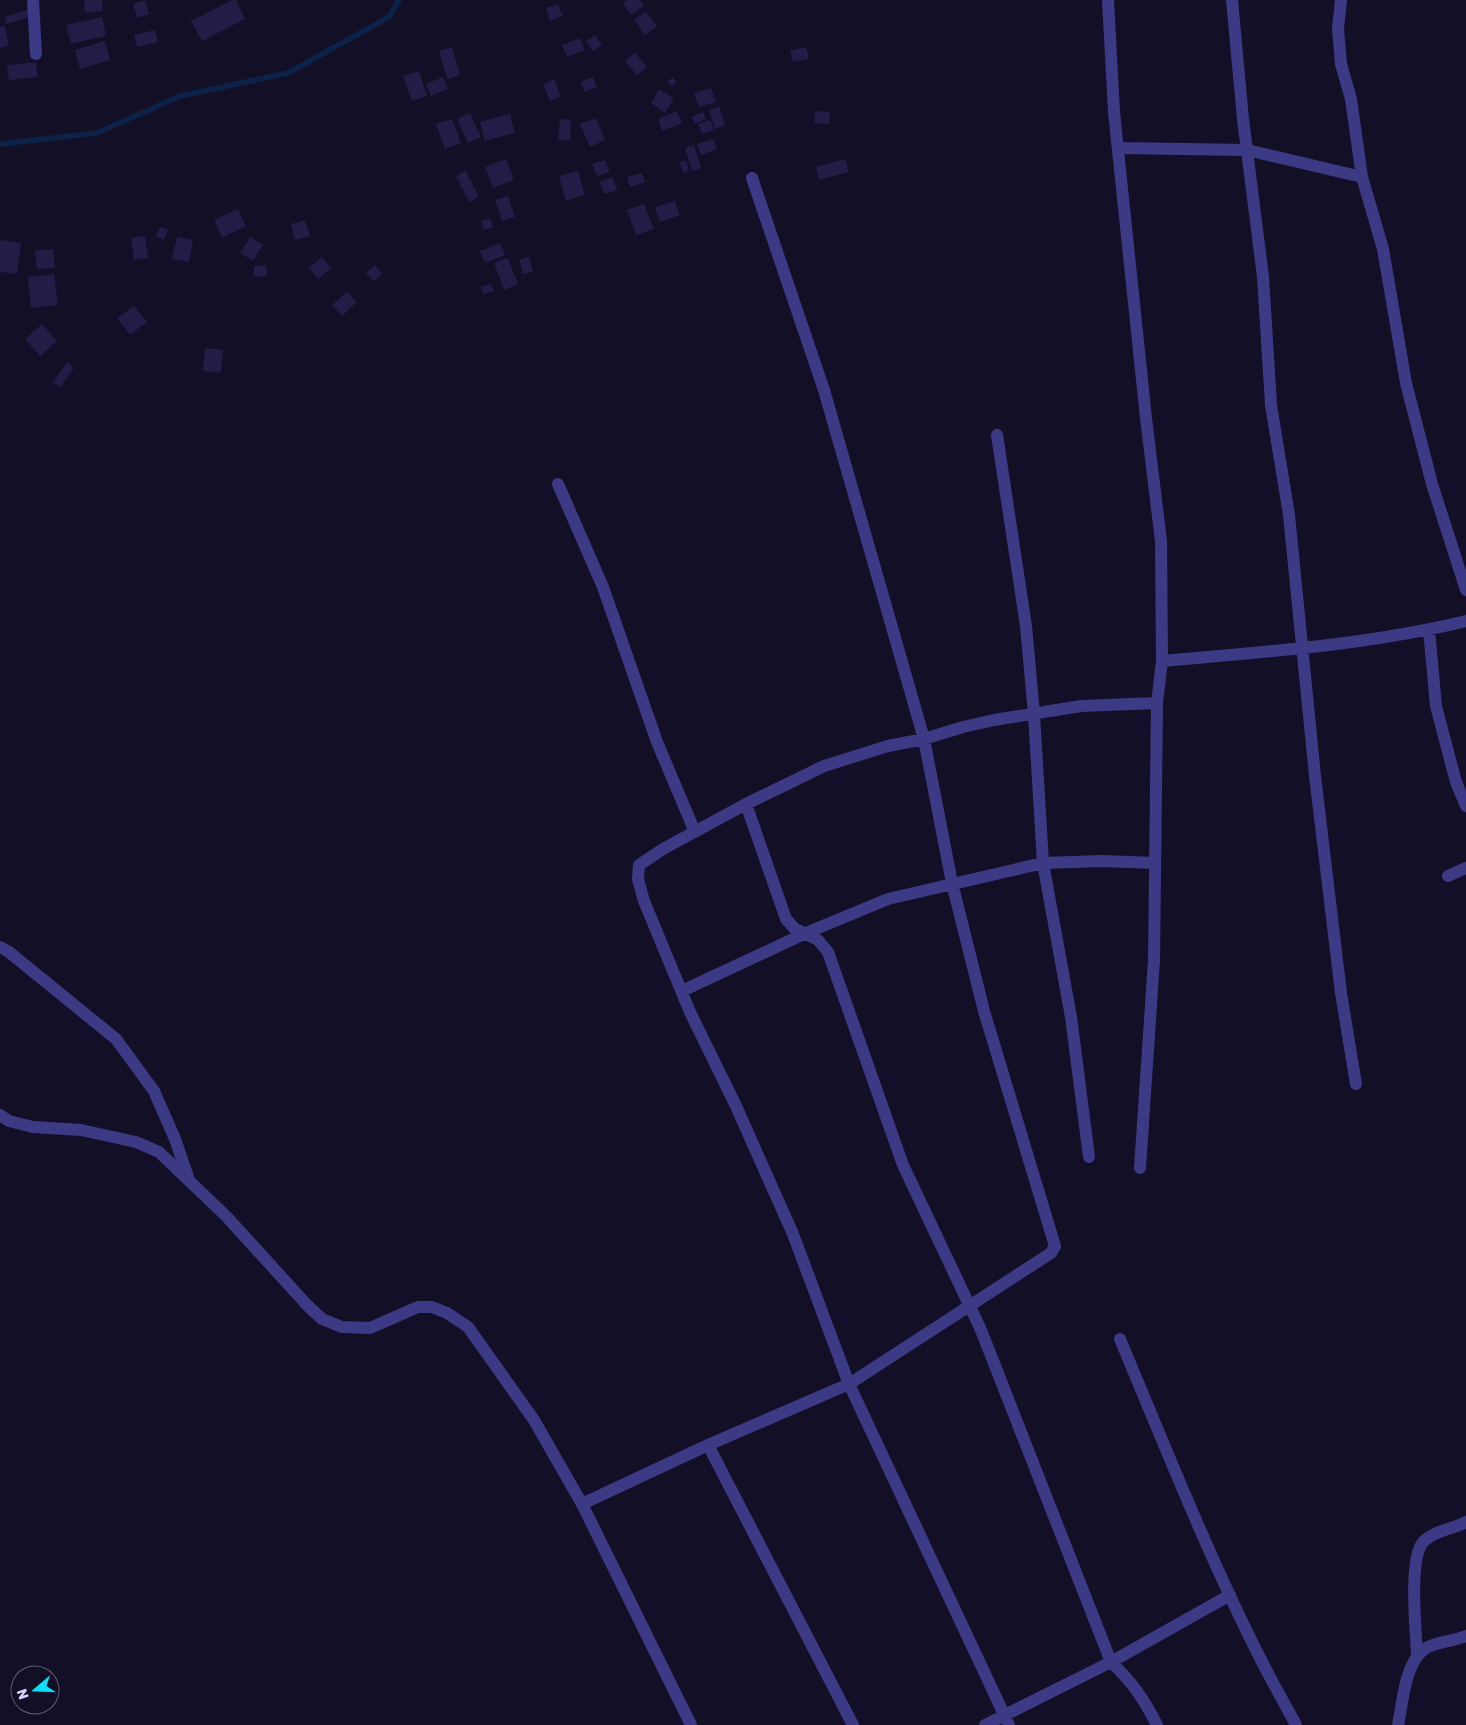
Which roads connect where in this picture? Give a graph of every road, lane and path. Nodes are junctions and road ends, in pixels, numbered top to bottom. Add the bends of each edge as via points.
1 (33, 0) edge
2 (1108, 0) edge
3 (1232, 0) edge
4 (1341, 0) edge
5 (36, 54) dead end
6 (1118, 148) junction
7 (1247, 150) junction
8 (1362, 177) junction
9 (752, 178) dead end
10 (996, 435) dead end
11 (558, 484) dead end
12 (1466, 590) edge
13 (1466, 621) edge
14 (1429, 630) junction
15 (1302, 648) junction
16 (1162, 661) junction
17 (1158, 703) junction
18 (1034, 714) junction
19 (924, 739) junction
20 (746, 804) junction
21 (1466, 806) edge
22 (695, 832) junction
23 (1043, 863) junction
24 (1155, 863) junction
25 (1466, 868) edge
26 (1448, 876) dead end
27 (952, 883) junction
28 (806, 933) junction
29 (0, 947) edge
30 (682, 991) junction
31 (1356, 1084) dead end
32 (0, 1116) edge
33 (1089, 1157) dead end
34 (1140, 1168) dead end
35 (189, 1182) junction
36 (970, 1307) junction
37 (1120, 1339) dead end
38 (849, 1384) junction
39 (708, 1446) junction
40 (582, 1504) junction
41 (1466, 1522) edge
42 (1230, 1595) junction
43 (1466, 1636) edge
44 (1417, 1654) junction
45 (1111, 1662) junction
46 (1007, 1720) edge
47 (691, 1725) edge
48 (853, 1725) edge
49 (986, 1725) edge
50 (1157, 1725) edge
51 (1296, 1725) edge
52 (1398, 1725) edge

1 - 5 street
2 - 6 street
3 - 7 street
4 - 8 street via 1338,29 1341,64 1351,99
6 - 7 street
6 - 16 street via 1161,541
7 - 8 street
7 - 15 street via 1263,277 1271,404 1290,515
8 - 12 street via 1383,249 1406,383 1432,484
9 - 19 street via 824,390
10 - 18 street via 1026,626
11 - 22 street via 604,587 657,742
13 - 14 street
14 - 15 street
14 - 21 street via 1436,706 1456,782
15 - 16 street
15 - 31 street via 1341,994
16 - 17 street
17 - 18 street via 1081,706
17 - 24 street
18 - 19 street via 963,727
18 - 23 street
19 - 20 street via 888,746 824,766
19 - 27 street
20 - 22 street
20 - 28 street via 786,919 794,928
22 - 30 street via 639,865 638,879 644,901
23 - 24 street via 1102,860
23 - 27 street
23 - 33 street via 1070,1018
24 - 34 street via 1154,960
25 - 26 street
27 - 28 street via 888,898
27 - 36 street via 984,1011 1055,1246 1051,1254
28 - 30 street
28 - 36 street via 818,940 828,952 903,1165
29 - 35 street via 116,1039 154,1092 175,1139
30 - 38 street via 793,1234
32 - 35 street via 33,1127 81,1130 136,1142 159,1152
35 - 40 street via 226,1216 322,1319 342,1327 370,1328 418,1307 432,1307 468,1327 534,1420
36 - 38 street
36 - 45 street
37 - 42 street
38 - 39 street
38 - 46 street
39 - 40 street
39 - 48 street
40 - 47 street
41 - 44 street via 1422,1542 1414,1580
42 - 45 street
42 - 51 street
43 - 44 street via 1429,1646
44 - 52 street via 1409,1674
45 - 46 street
45 - 50 street via 1129,1679
46 - 49 street

